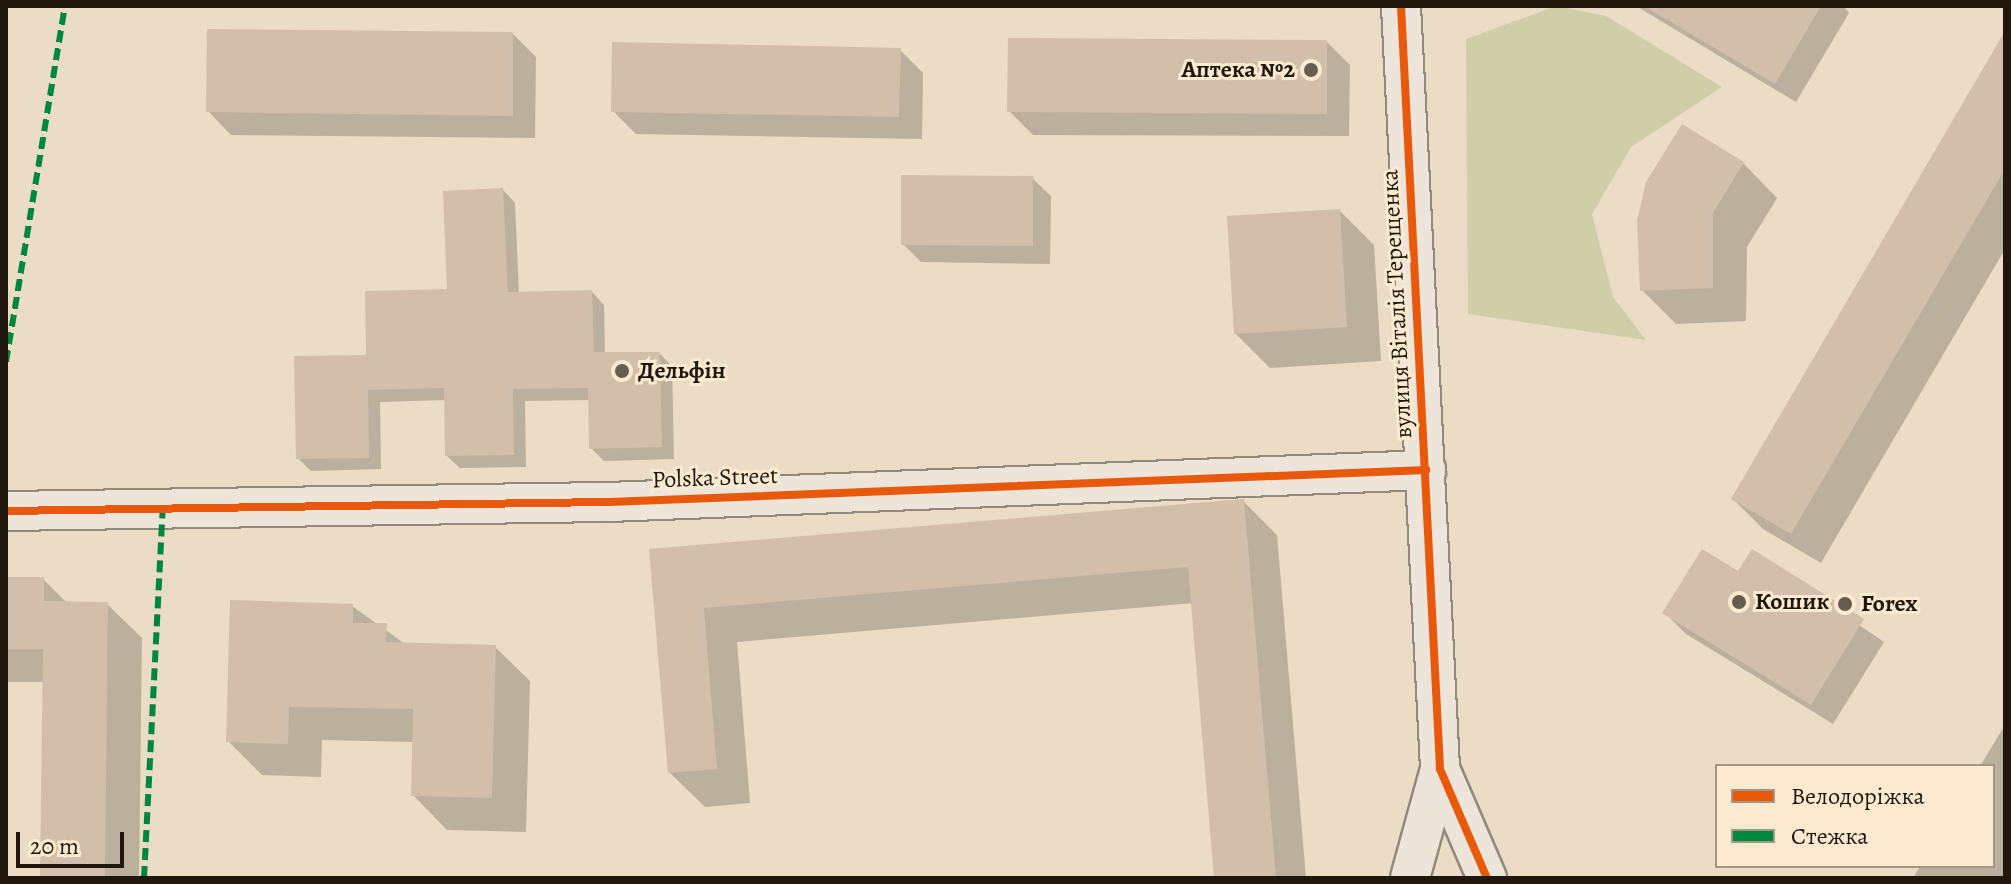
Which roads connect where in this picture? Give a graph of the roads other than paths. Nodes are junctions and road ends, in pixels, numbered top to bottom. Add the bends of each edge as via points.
1 (1401, 6) edge
2 (1426, 470) junction
3 (6, 511) edge
4 (1440, 769) junction
5 (1410, 878) edge
6 (1487, 878) edge

1 - 2 street, вулиця Віталія Терещенка
2 - 3 street, Polska Street via 609,502
2 - 4 street, вулиця Віталія Терещенка
4 - 5 street, вулиця Віталія Терещенка
4 - 6 street, вулиця Віталія Терещенка

